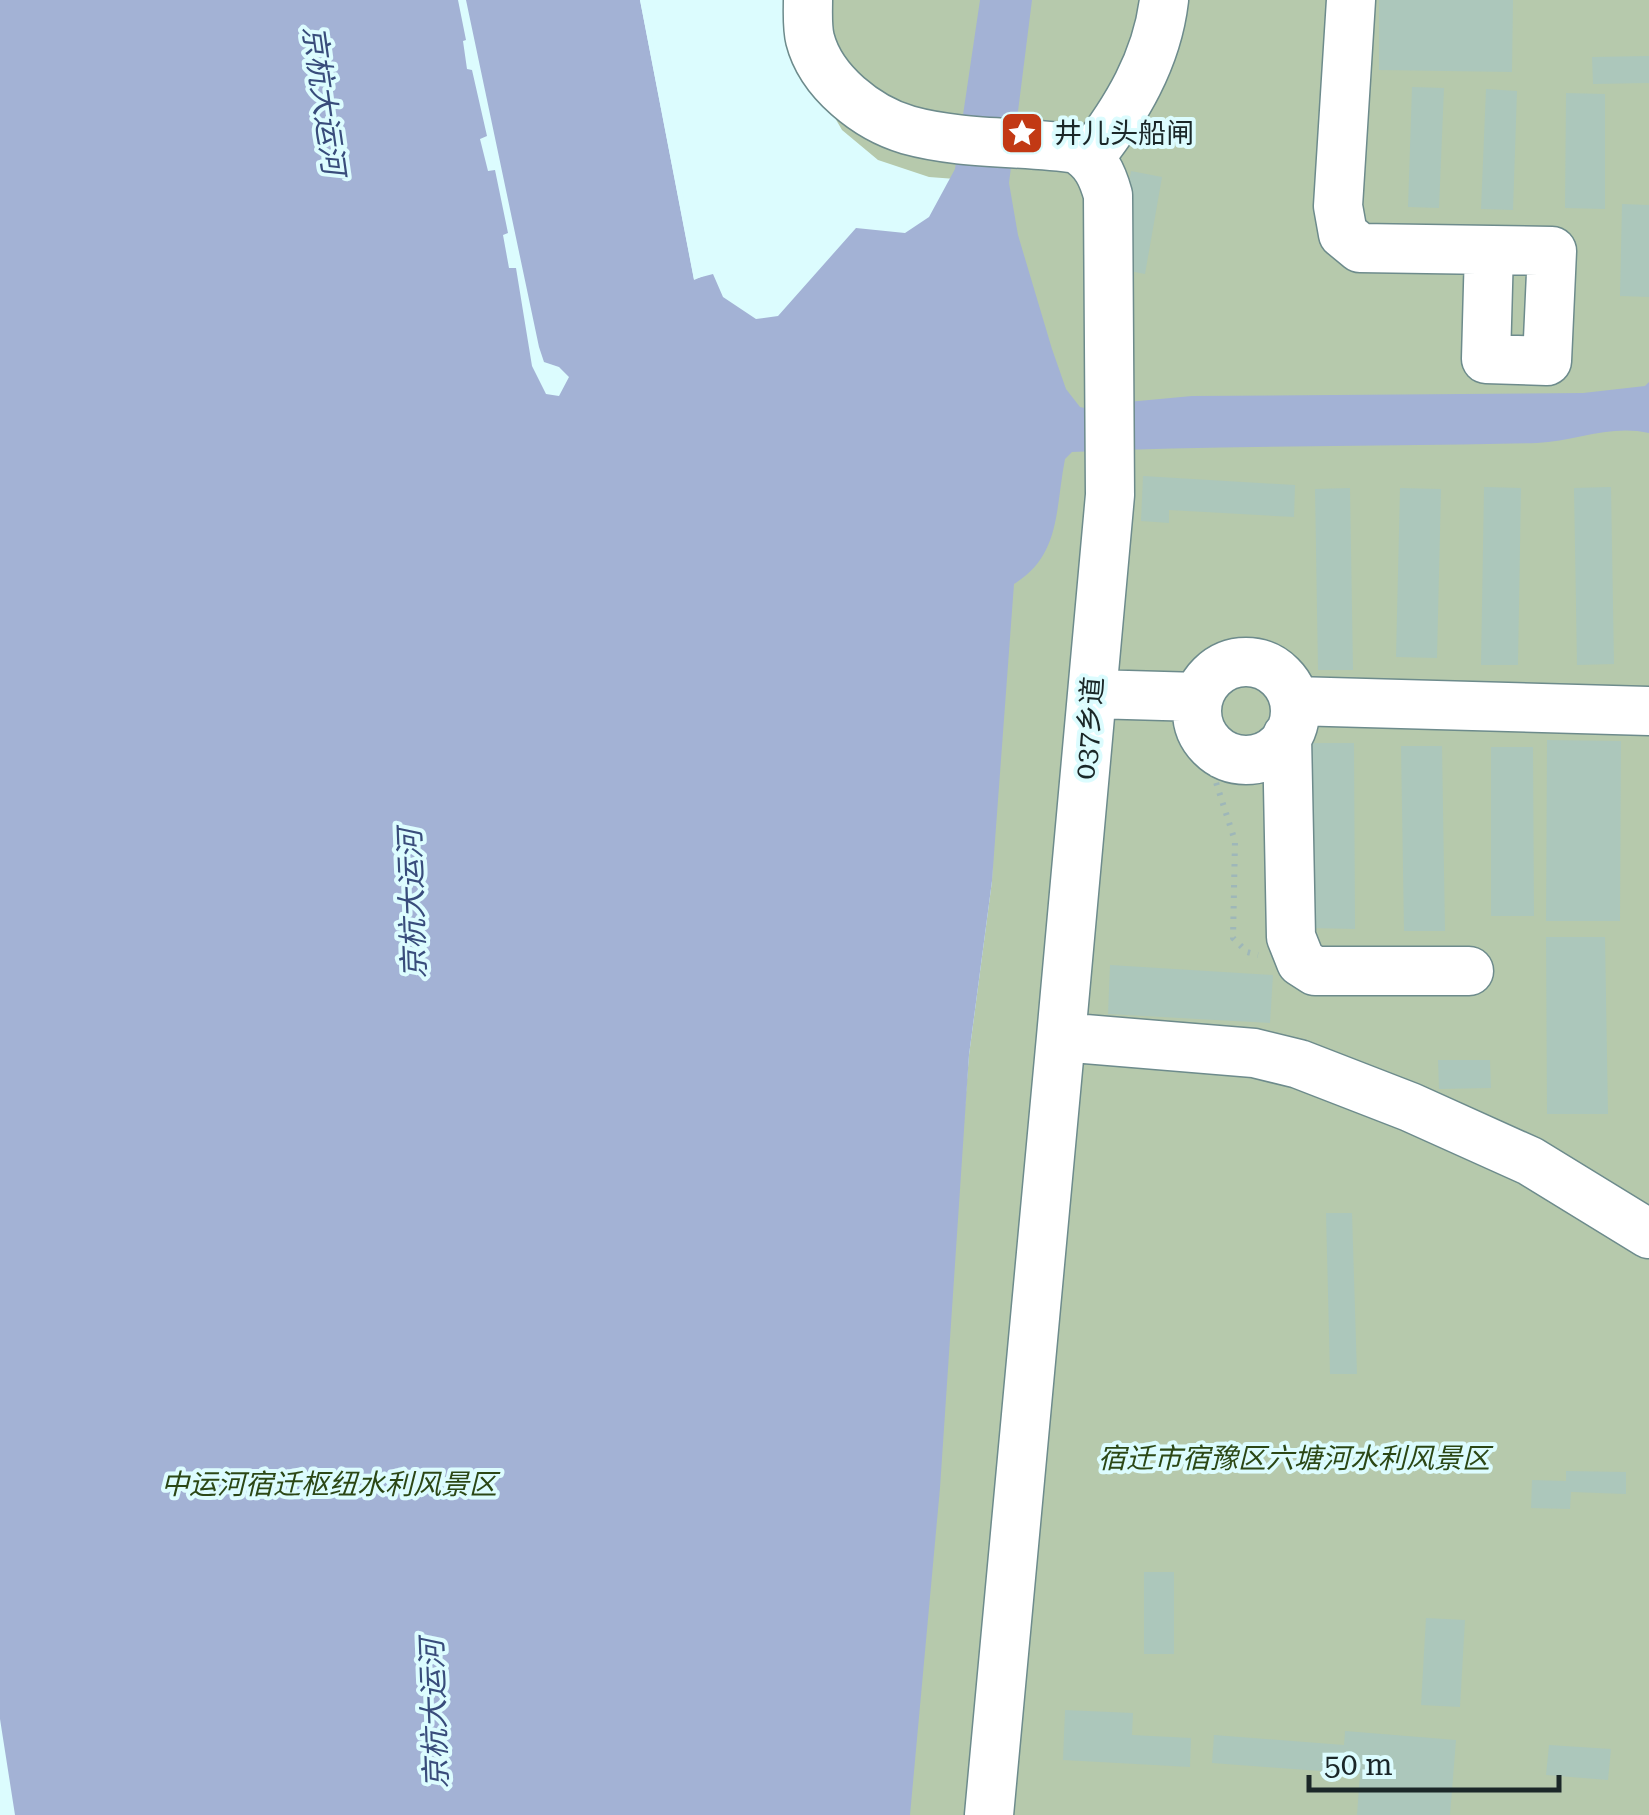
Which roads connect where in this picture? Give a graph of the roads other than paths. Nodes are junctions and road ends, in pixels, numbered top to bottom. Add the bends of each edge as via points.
1 (808, 0) edge
2 (1164, 0) edge
3 (1351, 0) edge
4 (1077, 152) junction
5 (1490, 250) dead end
6 (1092, 694) junction
7 (1198, 710) junction
8 (1649, 711) edge
9 (1290, 719) junction
10 (1470, 971) dead end
11 (1060, 1037) junction
12 (1649, 1234) edge
13 (988, 1815) edge

1 - 4 street via 810,38 823,68 875,116 907,130
2 - 4 street via 1135,94 1120,120
3 - 5 street via 1338,206 1343,234 1360,248
4 - 6 street, 037乡道 via 1102,173 1108,195 1110,457
6 - 7 street
6 - 11 street, 037乡道
7 - 9 street via 1204,738 1215,750 1247,761 1284,743
7 - 9 street via 1212,675 1242,662 1276,672 1287,686
8 - 9 street
9 - 10 street via 1291,937 1301,962 1315,971
11 - 12 street via 1254,1053 1300,1064 1530,1161
11 - 13 street, 037乡道

